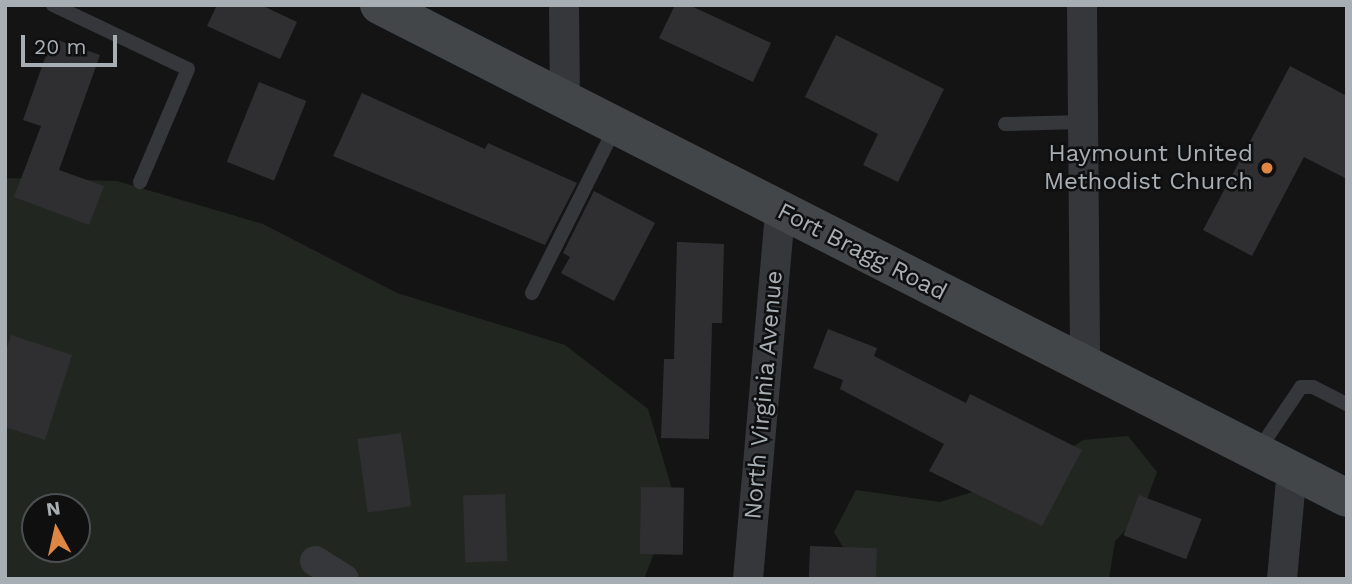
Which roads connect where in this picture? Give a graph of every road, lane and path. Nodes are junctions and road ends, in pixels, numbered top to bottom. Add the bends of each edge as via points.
1 (53, 5) edge
2 (379, 5) edge
3 (564, 5) edge
4 (1082, 5) edge
5 (565, 100) junction
6 (1083, 122) junction
7 (1005, 124) dead end
8 (616, 127) junction
9 (140, 182) dead end
10 (780, 211) junction
11 (532, 293) dead end
12 (1085, 365) junction
13 (1347, 404) edge
14 (1257, 452) junction
15 (1292, 470) junction
16 (1347, 498) edge
17 (315, 561) dead end
18 (344, 579) edge
19 (748, 579) edge
20 (1282, 579) edge

1 - 9 lane via 188,69
2 - 5 main road, Fort Bragg Road
3 - 5 street
4 - 6 street
5 - 8 main road, Fort Bragg Road
6 - 7 lane
6 - 12 street
8 - 10 main road, Fort Bragg Road
8 - 11 lane
10 - 12 main road, Fort Bragg Road
10 - 19 street, North Virginia Avenue
12 - 14 main road, Fort Bragg Road
13 - 14 lane via 1312,387 1301,387
14 - 15 main road, Fort Bragg Road
15 - 16 main road, Fort Bragg Road
15 - 20 street
17 - 18 street

